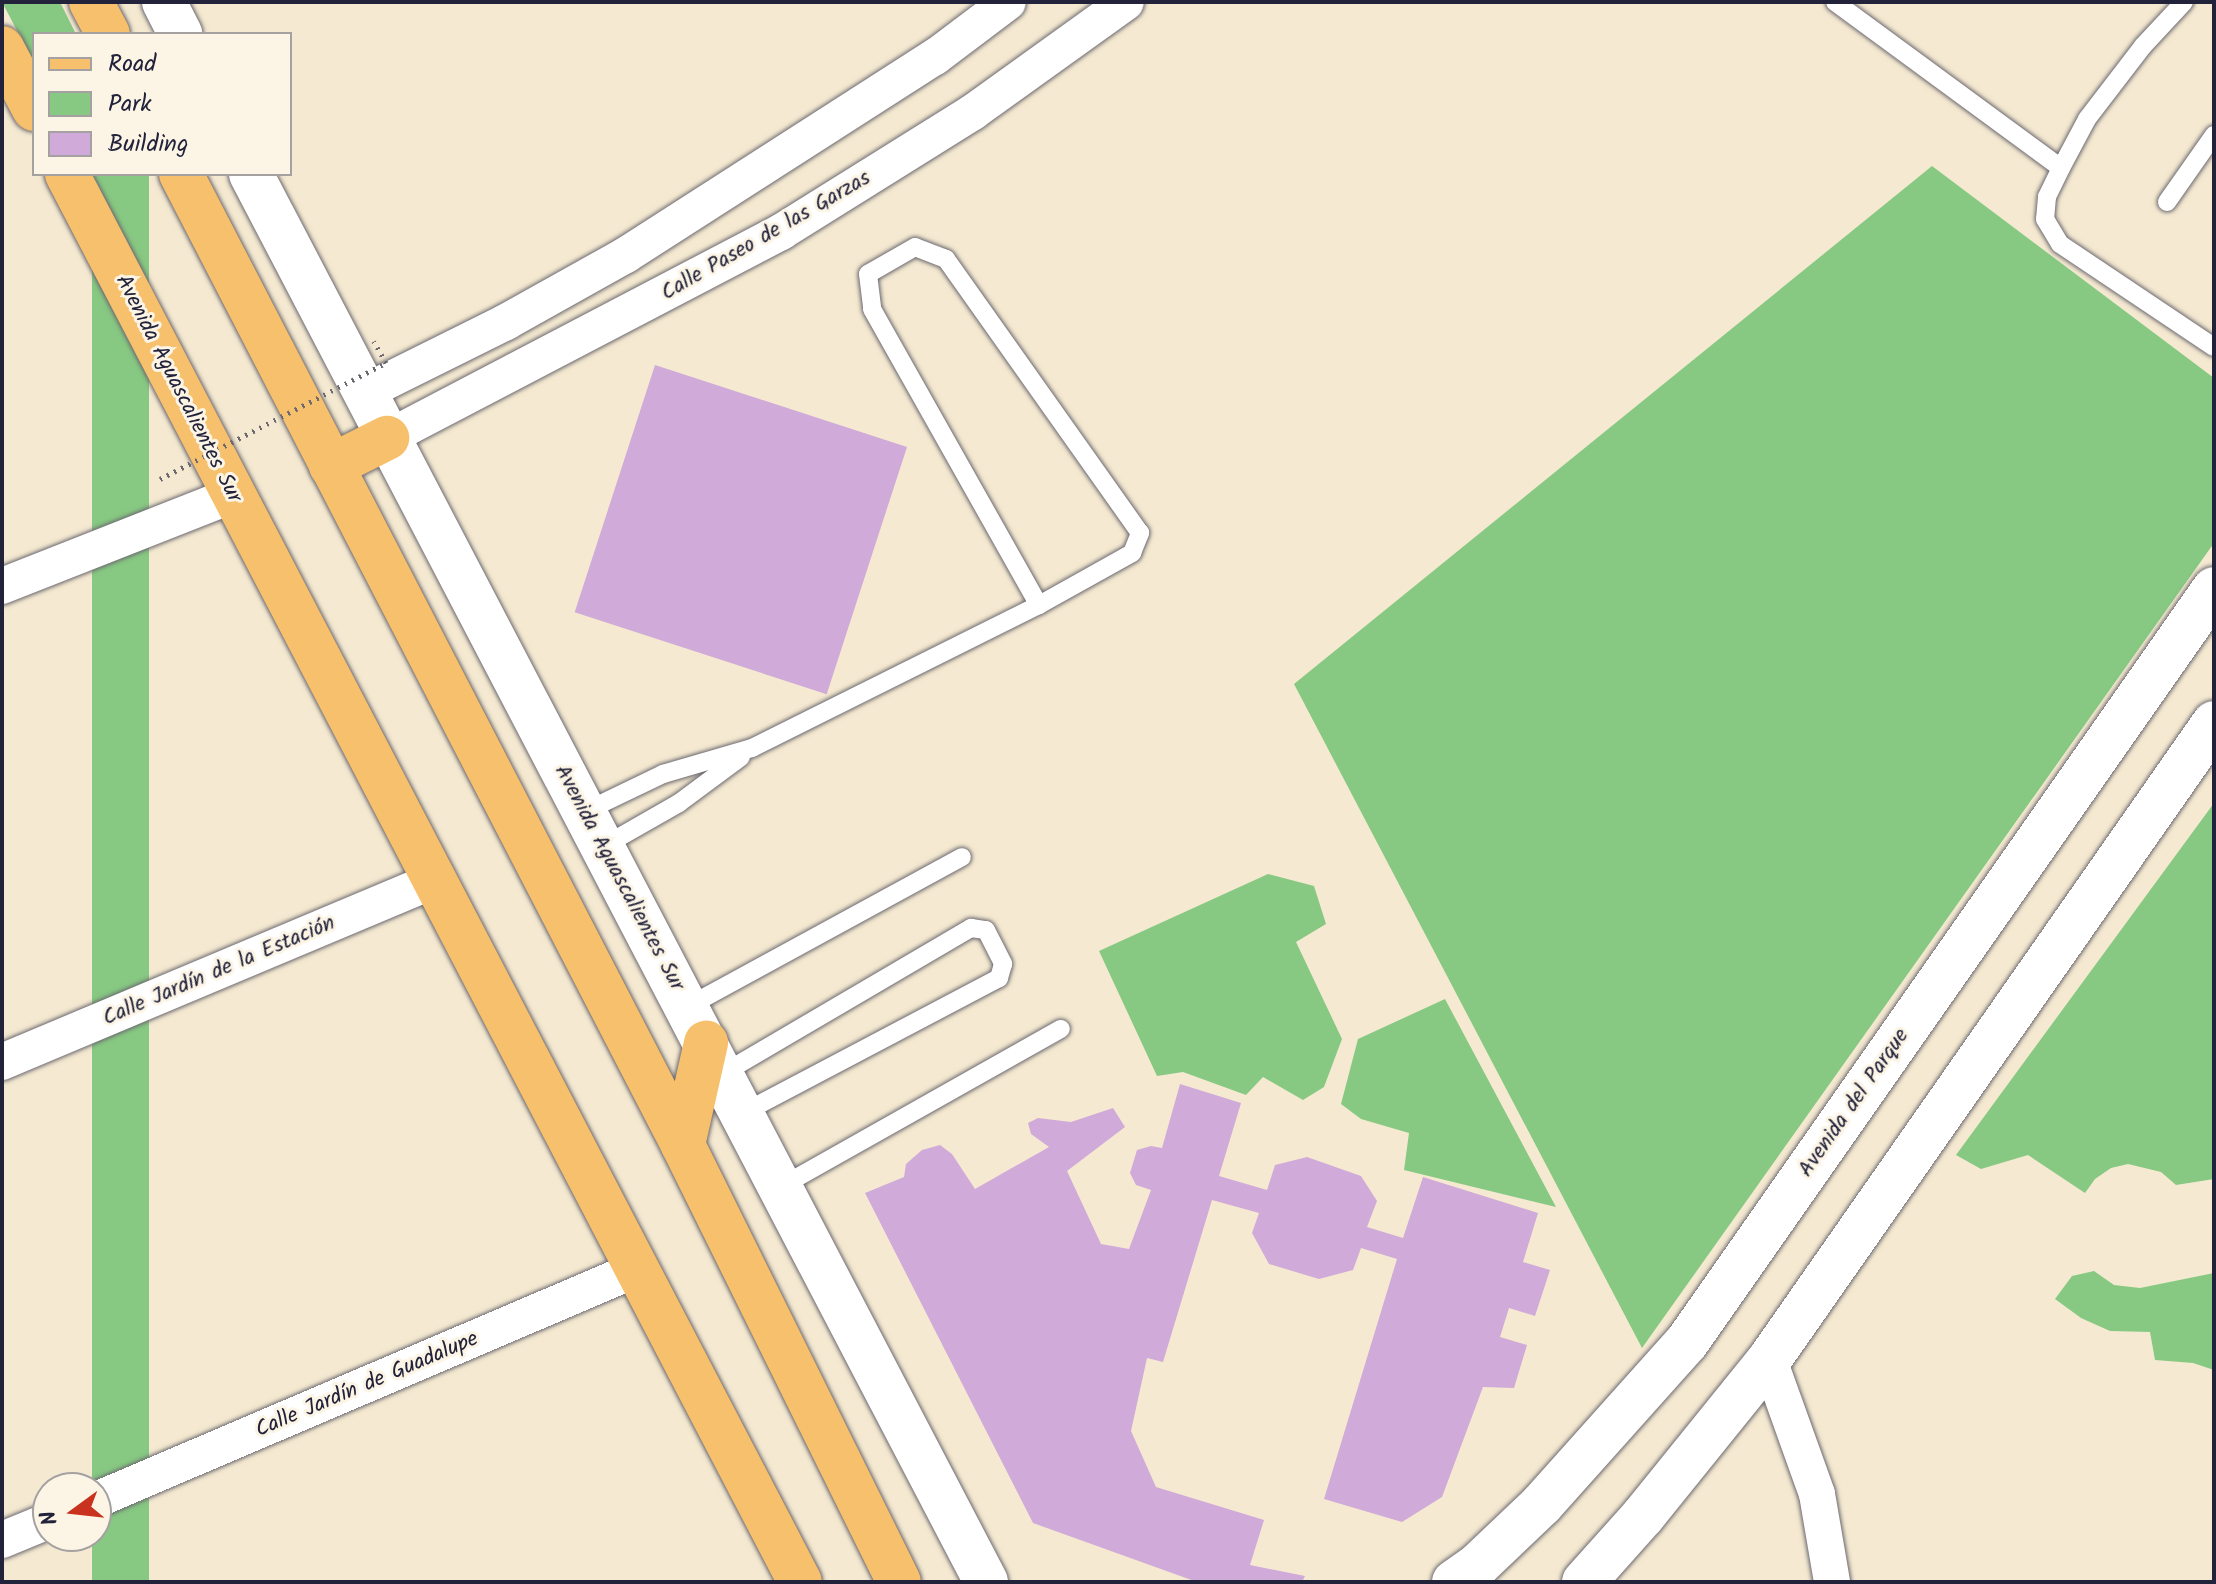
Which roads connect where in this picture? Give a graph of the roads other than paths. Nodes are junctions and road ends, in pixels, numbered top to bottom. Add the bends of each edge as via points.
1 (91, 2) edge
2 (164, 2) edge
3 (1008, 2) edge
4 (1126, 2) edge
5 (1835, 2) edge
6 (2184, 2) edge
7 (107, 32) edge
8 (179, 32) edge
9 (2, 48) edge
10 (20, 98) edge
11 (2214, 135) edge
12 (2061, 168) junction
13 (68, 176) edge
14 (182, 176) edge
15 (252, 176) edge
16 (2167, 202) dead end
17 (2214, 347) edge
18 (363, 393) junction
19 (387, 438) junction
20 (331, 466) junction
21 (233, 495) junction
22 (2, 586) edge
23 (2214, 589) edge
24 (1039, 605) junction
25 (2214, 723) edge
26 (752, 748) junction
27 (593, 830) junction
28 (962, 857) dead end
29 (435, 880) junction
30 (1061, 1029) dead end
31 (705, 1041) junction
32 (2, 1062) edge
33 (743, 1113) junction
34 (683, 1145) junction
35 (782, 1186) junction
36 (637, 1269) junction
37 (1769, 1360) junction
38 (112, 1493) edge
39 (32, 1528) edge
40 (2, 1540) edge
41 (800, 1582) edge
42 (899, 1582) edge
43 (986, 1582) edge
44 (1454, 1582) edge
45 (1584, 1582) edge
46 (1832, 1582) edge

1 - 7 main road
2 - 8 street
3 - 18 street via 935,57 626,255
4 - 19 street, Calle Paseo de las Garzas via 973,112 781,232
5 - 12 lane
6 - 12 lane via 2087,119
9 - 10 main road
11 - 16 lane
12 - 17 lane via 2047,197 2045,219 2060,244
13 - 21 main road, Avenida Aguascalientes Sur
14 - 20 main road
15 - 18 street, Avenida Aguascalientes Sur
18 - 19 street, Avenida Aguascalientes Sur
19 - 20 main road
19 - 27 street, Avenida Aguascalientes Sur
20 - 34 main road
21 - 22 street
21 - 29 main road, Avenida Aguascalientes Sur
23 - 44 street, Avenida del Parque via 1687,1342 1542,1504
24 - 24 lane via 1132,553 1140,533 946,259 915,247 868,274 872,309
24 - 26 lane
25 - 37 street
26 - 27 lane via 679,803
26 - 27 lane via 663,774
27 - 31 street, Avenida Aguascalientes Sur
28 - 31 lane
29 - 32 street, Calle Jardín de la Estación
29 - 36 main road, Avenida Aguascalientes Sur
30 - 35 lane
31 - 33 street, Avenida Aguascalientes Sur
31 - 33 lane via 971,928 986,930 1003,964 999,978
31 - 34 main road
33 - 35 street, Avenida Aguascalientes Sur
34 - 42 main road
35 - 43 street, Avenida Aguascalientes Sur
36 - 38 street, Calle Jardín de Guadalupe
36 - 41 main road, Avenida Aguascalientes Sur
37 - 45 street
37 - 46 street via 1817,1494
39 - 40 street

